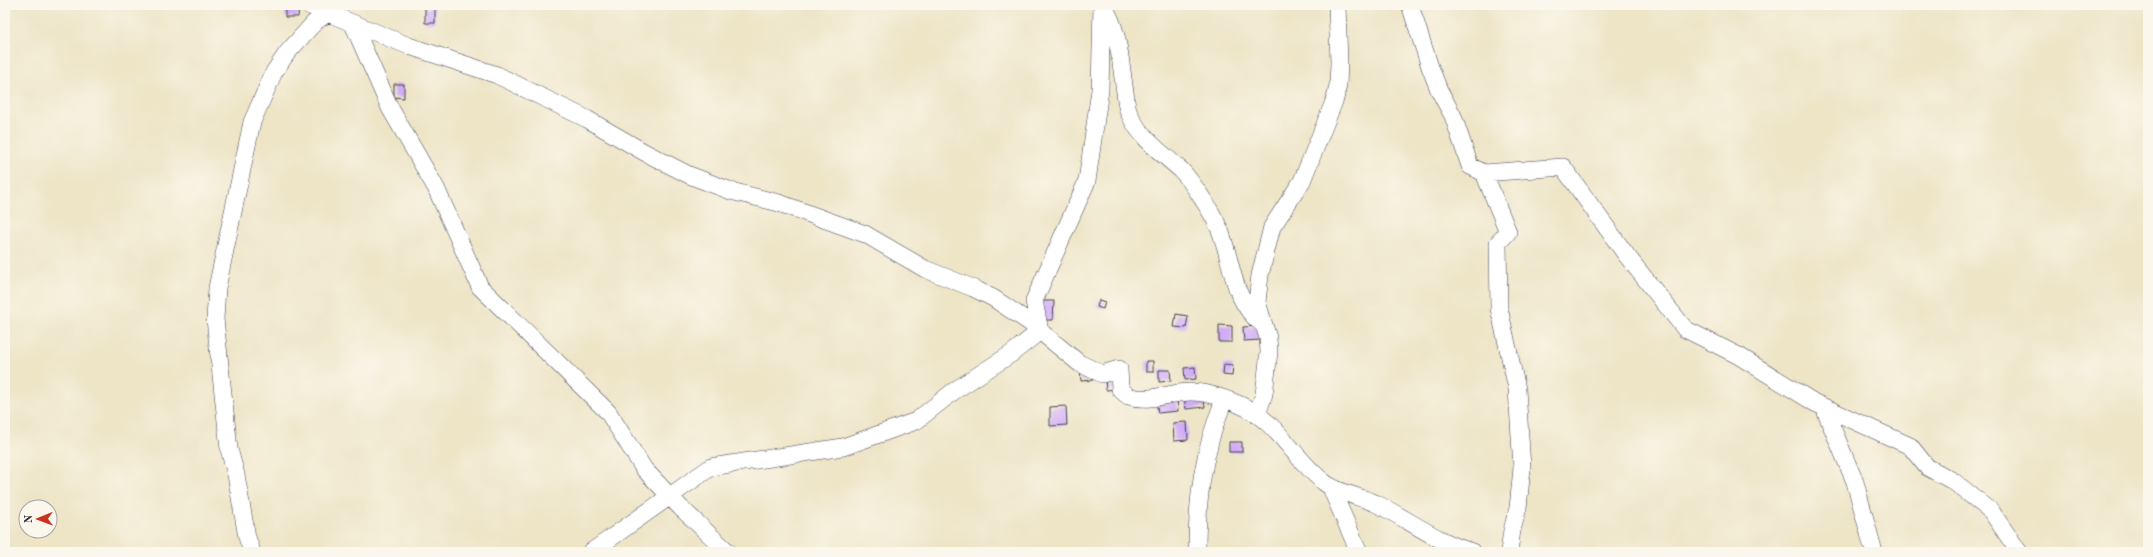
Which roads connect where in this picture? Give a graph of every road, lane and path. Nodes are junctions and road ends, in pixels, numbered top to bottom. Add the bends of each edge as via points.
1 (308, 5) edge
2 (1102, 5) edge
3 (1337, 5) edge
4 (1410, 5) edge
5 (332, 9) edge
6 (353, 24) junction
7 (1484, 173) junction
8 (1263, 324) junction
9 (1040, 331) junction
10 (1224, 400) junction
11 (1824, 408) junction
12 (1257, 415) junction
13 (1330, 486) junction
14 (670, 495) junction
15 (252, 552) edge
16 (591, 552) edge
17 (728, 552) edge
18 (1197, 552) edge
19 (1359, 552) edge
20 (1472, 552) edge
21 (1509, 552) edge
22 (1874, 552) edge
23 (2019, 552) edge

1 - 5 street
2 - 8 street via 1112,20 1118,42 1129,114 1135,126 1182,172 1194,188 1219,228 1240,295 1254,317
2 - 9 street via 1100,90 1087,181 1034,301
3 - 8 street via 1339,63 1335,100 1302,181 1279,215 1270,234 1257,290 1257,302
4 - 7 street via 1430,67 1453,116 1470,166
5 - 6 street
5 - 15 street via 298,40 274,72 252,122 217,288 215,319 229,449
6 - 9 street via 409,46 497,75 587,119 688,175 731,191 779,203 865,234 925,269 993,298
6 - 14 street via 390,108 436,188 480,287 608,412 644,469
7 - 11 street via 1563,167 1627,256 1685,329 1739,356
7 - 21 street via 1508,232 1498,243 1497,293 1517,389 1522,468 1518,508
8 - 12 street via 1269,352 1264,394
9 - 10 street via 1079,363 1102,374 1119,369 1120,389 1128,396 1162,398 1190,392
9 - 14 street via 916,421 843,447 711,467
10 - 12 street via 1238,404
10 - 18 street via 1215,421 1201,474
11 - 22 street via 1855,482
11 - 23 street via 1910,446 1927,467 1952,481 1992,511
12 - 13 street via 1282,436 1312,472
13 - 19 street
13 - 20 street via 1373,502 1437,539
14 - 16 street
14 - 17 street

